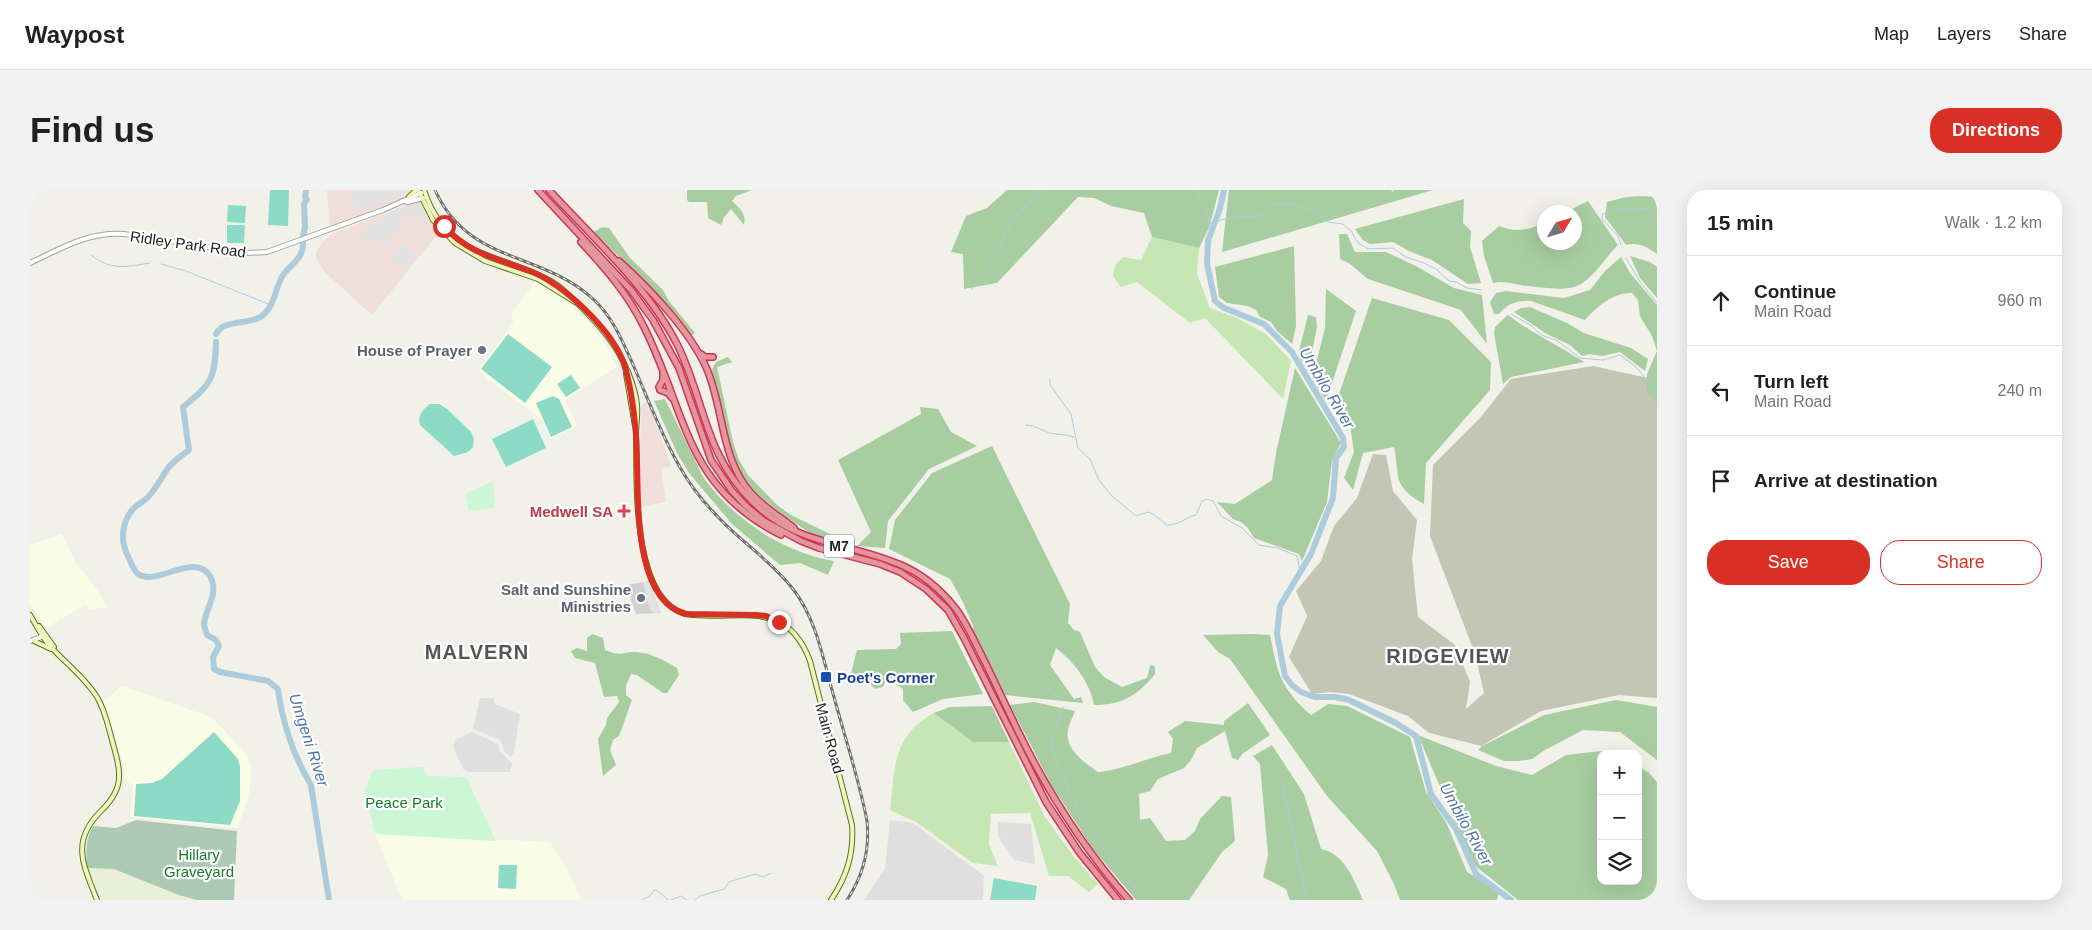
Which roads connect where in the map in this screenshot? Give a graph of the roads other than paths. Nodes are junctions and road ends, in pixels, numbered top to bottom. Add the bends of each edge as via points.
1 (537, 190) edge
2 (549, 190) edge
3 (419, 193) edge
4 (425, 193) edge
5 (403, 201) junction
6 (601, 246) junction
7 (30, 264) edge
8 (578, 304) junction
9 (695, 348) junction
10 (662, 369) junction
11 (710, 377) junction
12 (675, 403) junction
13 (802, 534) junction
14 (841, 554) junction
15 (30, 610) edge
16 (30, 615) edge
17 (44, 636) junction
18 (32, 641) edge
19 (56, 652) junction
20 (97, 900) edge
21 (831, 900) edge
22 (1118, 900) edge
23 (1130, 900) edge

1 - 10 highway via 620,288 644,326
1 - 14 highway, M7 via 631,290 654,320 679,368 706,449 732,491 777,530
2 - 6 highway, M7
3 - 4 street, Ridley Park Road
3 - 5 street, Ridley Park Road
3 - 5 street, Ridley Park Road via 408,202
3 - 8 main road, Main Road via 440,230 464,250 538,279
4 - 8 main road, Main Road via 444,226 468,247 551,281
5 - 7 street, Ridley Park Road via 262,253 247,254 124,234 106,234 80,240
6 - 9 highway via 639,278
6 - 13 highway, M7 via 649,299 670,331 692,380 710,437 728,472 766,514
8 - 21 main road, Main Road via 609,337 623,361 636,434 641,545 663,600 675,610 689,615 756,615 775,619 792,630 807,652 851,818 853,843 850,860 844,880
9 - 11 highway
9 - 11 highway via 712,359
10 - 12 highway
10 - 12 highway via 660,388
11 - 13 highway via 730,457 741,481 759,502
12 - 14 highway via 701,463 731,502 782,536 818,550
13 - 23 highway, M7 via 899,564 925,579 944,596 969,630 1056,802 1096,860
14 - 22 highway, M7 via 900,572 926,589 948,610 1046,802 1078,852
15 - 17 main road
16 - 17 main road
17 - 18 street
17 - 19 main road
18 - 19 main road
19 - 20 main road via 98,699 118,762 120,777 115,793 90,822 83,838 85,869

